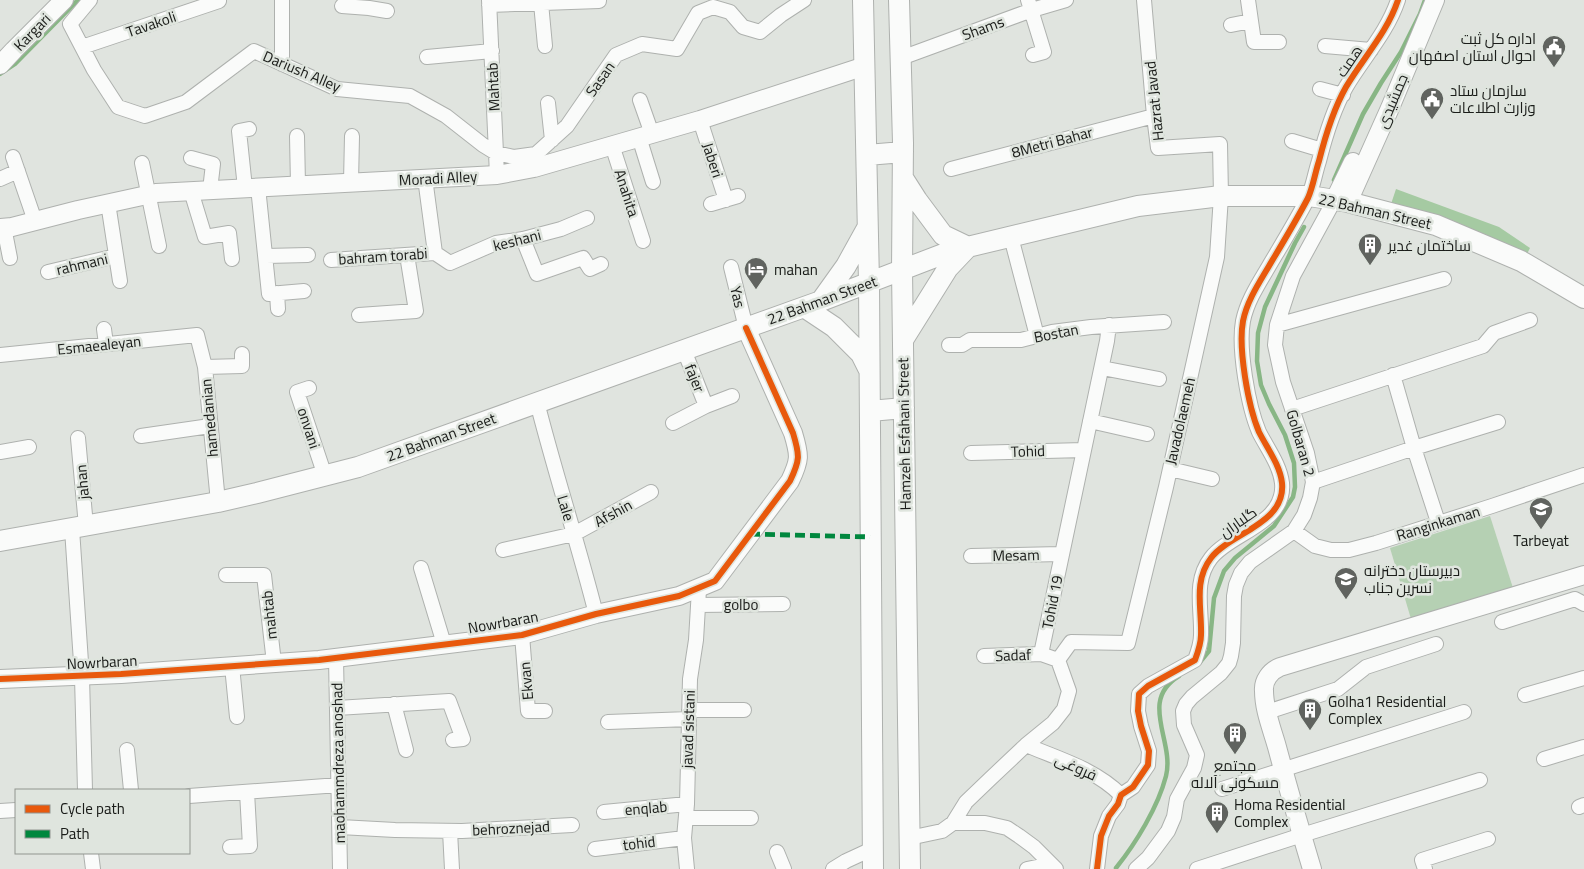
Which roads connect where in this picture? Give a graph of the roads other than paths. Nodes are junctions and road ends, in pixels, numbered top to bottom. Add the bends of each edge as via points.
1 (64, 0) edge
2 (90, 0) edge
3 (282, 0) edge
4 (804, 0) edge
5 (863, 0) edge
6 (899, 0) edge
7 (1066, 0) edge
8 (1144, 0) edge
9 (1248, 0) edge
10 (1398, 0) edge
11 (1427, 0) edge
12 (1435, 0) edge
13 (219, 1) edge
14 (599, 1) edge
15 (489, 2) edge
16 (541, 3) junction
17 (368, 4) edge
18 (1030, 5) edge
19 (342, 6) dead end
20 (387, 11) dead end
21 (1251, 21) junction
22 (1230, 25) dead end
23 (1279, 42) dead end
24 (545, 46) dead end
25 (1325, 46) dead end
26 (82, 47) junction
27 (1371, 50) junction
28 (492, 52) junction
29 (1033, 55) dead end
30 (427, 57) dead end
31 (901, 58) junction
32 (282, 64) junction
33 (0, 66) edge
34 (865, 66) junction
35 (1397, 79) junction
36 (1320, 90) dead end
37 (1343, 95) junction
38 (640, 100) dead end
39 (548, 103) dead end
40 (1154, 116) junction
41 (700, 120) junction
42 (249, 129) dead end
43 (646, 135) junction
44 (297, 136) dead end
45 (352, 136) dead end
46 (552, 140) junction
47 (1292, 141) dead end
48 (612, 145) junction
49 (1322, 150) junction
50 (903, 152) junction
51 (496, 153) junction
52 (867, 155) junction
53 (191, 158) dead end
54 (142, 163) dead end
55 (951, 169) dead end
56 (497, 175) junction
57 (0, 178) edge
58 (425, 178) junction
59 (903, 178) junction
60 (352, 182) junction
61 (653, 182) dead end
62 (298, 185) junction
63 (252, 188) junction
64 (210, 190) junction
65 (191, 191) junction
66 (149, 194) junction
67 (1221, 196) junction
68 (1309, 196) junction
69 (1341, 200) junction
70 (108, 203) junction
71 (712, 204) dead end
72 (587, 218) dead end
73 (35, 221) junction
74 (868, 226) junction
75 (2, 228) edge
76 (1011, 237) junction
77 (523, 239) junction
78 (643, 241) dead end
79 (159, 246) dead end
80 (968, 247) junction
81 (435, 253) junction
82 (308, 255) dead end
83 (407, 255) junction
84 (116, 256) junction
85 (266, 256) junction
86 (10, 258) dead end
87 (232, 259) dead end
88 (331, 260) dead end
89 (601, 264) dead end
90 (731, 267) dead end
91 (902, 270) junction
92 (48, 272) dead end
93 (1444, 280) dead end
94 (120, 281) dead end
95 (869, 282) junction
96 (304, 291) dead end
97 (277, 293) junction
98 (1584, 298) edge
99 (812, 304) junction
100 (278, 309) dead end
101 (359, 315) dead end
102 (1530, 320) dead end
103 (1164, 322) dead end
104 (1109, 325) junction
105 (1277, 325) junction
106 (746, 328) junction
107 (104, 329) dead end
108 (197, 335) joint
109 (1037, 336) junction
110 (903, 340) junction
111 (106, 344) junction
112 (949, 345) dead end
113 (684, 350) junction
114 (242, 354) dead end
115 (0, 355) edge
116 (204, 368) junction
117 (1102, 368) junction
118 (869, 370) junction
119 (1393, 375) junction
120 (1159, 380) dead end
121 (309, 388) dead end
122 (732, 396) dead end
123 (537, 402) junction
124 (706, 406) junction
125 (904, 408) junction
126 (1292, 409) junction
127 (870, 411) junction
128 (1090, 421) junction
129 (1498, 422) dead end
130 (672, 423) dead end
131 (210, 426) junction
132 (1147, 434) dead end
133 (142, 436) dead end
134 (78, 438) dead end
135 (29, 447) dead end
136 (1414, 448) junction
137 (1084, 450) junction
138 (0, 452) edge
139 (971, 453) dead end
140 (1170, 469) junction
141 (1584, 475) edge
142 (325, 476) junction
143 (1212, 480) dead end
144 (1313, 482) junction
145 (651, 492) dead end
146 (218, 502) junction
147 (1438, 522) junction
148 (79, 527) junction
149 (1294, 531) junction
150 (574, 534) junction
151 (0, 538) edge
152 (503, 550) dead end
153 (1061, 554) junction
154 (971, 556) dead end
155 (421, 568) dead end
156 (226, 575) dead end
157 (1584, 575) edge
158 (698, 597) junction
159 (783, 604) dead end
160 (1584, 604) edge
161 (596, 614) junction
162 (1502, 622) dead end
163 (522, 635) junction
164 (444, 644) junction
165 (1436, 644) dead end
166 (1041, 654) junction
167 (984, 656) dead end
168 (336, 658) junction
169 (1058, 660) junction
170 (274, 663) junction
171 (232, 666) junction
172 (82, 676) junction
173 (1584, 678) edge
174 (0, 680) edge
175 (1525, 695) dead end
176 (394, 704) junction
177 (337, 708) junction
178 (744, 710) dead end
179 (545, 711) dead end
180 (1267, 712) junction
181 (1464, 712) dead end
182 (689, 714) junction
183 (237, 717) dead end
184 (608, 722) dead end
185 (453, 740) dead end
186 (1026, 745) junction
187 (1584, 747) edge
188 (127, 750) dead end
189 (406, 750) dead end
190 (1544, 759) dead end
191 (1283, 770) junction
192 (1480, 780) dead end
193 (339, 785) junction
194 (85, 789) edge
195 (131, 789) edge
196 (1222, 789) dead end
197 (248, 792) junction
198 (1121, 795) junction
199 (190, 796) edge
200 (15, 810) edge
201 (0, 811) edge
202 (686, 811) junction
203 (604, 812) dead end
204 (751, 818) dead end
205 (952, 823) junction
206 (572, 825) dead end
207 (340, 827) junction
208 (450, 831) junction
209 (1302, 835) junction
210 (684, 838) junction
211 (910, 838) junction
212 (1488, 839) dead end
213 (230, 847) dead end
214 (595, 849) dead end
215 (872, 849) junction
216 (778, 852) dead end
217 (91, 854) edge
218 (1053, 867) edge
219 (93, 869) edge
220 (340, 869) edge
221 (452, 869) edge
222 (687, 869) edge
223 (784, 869) edge
224 (833, 869) edge
225 (873, 869) edge
226 (910, 869) edge
227 (1028, 869) edge
228 (1097, 869) edge
229 (1136, 869) edge
230 (1197, 869) edge
231 (1312, 869) edge
232 (1425, 869) edge

1 - 33 street, Kargari
2 - 26 street, Dariush Alley via 70,24
3 - 32 street
4 - 46 street, Sasan via 760,32 743,27 730,12 713,7 698,13 677,49 642,44 616,55 567,126
5 - 34 main road
6 - 31 main road, Hamzeh Esfahani Street
7 - 18 street, Shams
8 - 40 street, Hazrat Javad
9 - 21 street
10 - 27 street, همت
11 - 35 street, جمشیدی
12 - 35 street, جمشیدی
13 - 26 street, Tavakoli
14 - 16 street
15 - 16 street
15 - 28 street, Mahtab
16 - 24 street
17 - 19 street
17 - 20 street
18 - 29 street via 1044,52
18 - 31 street, Shams
21 - 22 street
21 - 23 street via 1254,42
25 - 27 street
26 - 32 street, Dariush Alley via 118,107 145,116 186,102 254,51
27 - 37 street, همت
28 - 30 street
28 - 51 street, Mahtab
31 - 50 main road, Hamzeh Esfahani Street
32 - 51 street, Dariush Alley via 337,89 410,96 446,116
34 - 41 street, Moradi Alley
34 - 52 main road
35 - 69 street, جمشیدی
36 - 37 street
37 - 49 street, همت
38 - 43 street
39 - 46 street
40 - 55 street, 8Metri Bahar
40 - 67 street, Hazrat Javad via 1158,148 1220,144
41 - 43 street, Moradi Alley
41 - 71 street, Jaberi via 732,198
42 - 63 street via 238,131
43 - 48 street, Moradi Alley
43 - 61 street
44 - 62 street
45 - 60 street
46 - 51 street, Sasan via 536,154 514,157
47 - 49 street
48 - 56 street, Moradi Alley via 534,168
48 - 78 street, Anahita
49 - 68 street, همت
50 - 52 main road
50 - 59 main road, Hamzeh Esfahani Street
51 - 56 street, Mahtab
52 - 74 main road
53 - 64 street via 213,164
54 - 66 street
56 - 58 street, Moradi Alley
57 - 73 street via 16,164
58 - 60 street, Moradi Alley
58 - 81 street
59 - 80 main road via 943,235
59 - 91 main road, Hamzeh Esfahani Street
60 - 62 street, Moradi Alley
62 - 63 street, Moradi Alley
63 - 64 street, Moradi Alley
63 - 85 street
64 - 65 street, Moradi Alley
65 - 66 street, Moradi Alley
65 - 87 street via 205,236 229,233
66 - 70 street, Moradi Alley
66 - 79 street
67 - 68 main road, 22 Bahman Street
67 - 76 main road, 22 Bahman Street via 1138,206
67 - 140 street, Javadolaemeh via 1217,257
68 - 69 main road, 22 Bahman Street
68 - 198 street, گلباران via 1254,290 1244,321 1242,341 1249,398 1256,423 1277,466 1282,482 1281,498 1272,513 1212,556 1204,568 1199,595 1200,647 1195,660 1139,694 1138,711 1149,751 1148,765 1133,787
69 - 98 main road, 22 Bahman Street via 1436,225 1521,261
69 - 105 street, Golbaran 2 via 1294,276
70 - 73 street, Moradi Alley
70 - 84 street, rahmani
72 - 77 street, keshani
73 - 75 street, Moradi Alley
74 - 95 main road
74 - 99 main road via 846,266
75 - 86 street
76 - 80 main road, 22 Bahman Street
76 - 109 street
77 - 81 street, keshani via 496,243 450,263
77 - 89 street via 537,274 583,258 590,269
80 - 91 main road, 22 Bahman Street
80 - 110 main road via 948,268
81 - 83 street, bahram torabi
82 - 85 street
83 - 88 street, bahram torabi
83 - 101 street via 416,311
84 - 92 street, rahmani
84 - 94 street, rahmani
85 - 97 street via 269,294
90 - 106 street, Yas
91 - 95 main road, 22 Bahman Street
91 - 110 main road, Hamzeh Esfahani Street
93 - 105 street
95 - 99 main road, 22 Bahman Street
95 - 118 main road
96 - 97 street
97 - 100 street
99 - 106 main road, 22 Bahman Street
99 - 118 main road via 860,354
102 - 119 street via 1494,333 1483,346
103 - 104 street, Bostan
104 - 109 street, Bostan
104 - 117 street, Tohid 19
105 - 126 street, Golbaran 2 via 1274,345
106 - 113 main road, 22 Bahman Street
106 - 158 street, Nowrbaran via 793,433 799,451 798,465 790,481 715,581
107 - 111 street
108 - 111 street, Esmaealeyan
108 - 116 street, hamedanian
109 - 112 street, Bostan via 1021,340 970,340 962,345
110 - 125 main road, Hamzeh Esfahani Street
111 - 115 street, Esmaealeyan
113 - 123 main road, 22 Bahman Street
113 - 124 street, fajer
114 - 116 street via 242,366
116 - 131 street, hamedanian
117 - 120 street
117 - 128 street, Tohid 19
118 - 127 main road
119 - 126 street
119 - 136 street
121 - 142 street, onvani via 297,392
122 - 124 street, fajer
123 - 142 main road, 22 Bahman Street
123 - 150 street, Lale
124 - 130 street, fajer
125 - 127 main road
125 - 211 main road, Hamzeh Esfahani Street
126 - 144 street, Golbaran 2
127 - 215 main road
128 - 132 street
128 - 137 street, Tohid 19
129 - 136 street
131 - 133 street
131 - 146 street, hamedanian
134 - 148 street, jahan
135 - 138 street
136 - 144 street
136 - 147 street
137 - 139 street, Tohid
137 - 153 street, Tohid 19
140 - 143 street
140 - 169 street, Javadolaemeh via 1128,643 1071,642
141 - 147 street, Ranginkaman
142 - 146 main road, 22 Bahman Street
144 - 149 street, Golbaran 2 via 1304,515
145 - 150 street, Afshin
146 - 148 main road, 22 Bahman Street
147 - 149 street, Ranginkaman via 1349,550 1315,546
148 - 151 main road, 22 Bahman Street
148 - 172 street, jahan
149 - 229 street, Golbaran 2 via 1250,562 1241,573 1234,596 1233,643 1229,663 1192,697 1183,711 1184,725 1197,755 1194,768 1177,799 1168,831
150 - 152 street, Afshin
150 - 161 street, Lale
153 - 154 street, Mesam
153 - 166 street, Tohid 19
155 - 164 street
156 - 170 street, mahtab via 264,574
157 - 180 street via 1280,667 1265,682
158 - 159 street, golbo
158 - 161 street, Nowrbaran via 679,596
158 - 182 street, javad sistani
160 - 162 street via 1575,599
161 - 163 street, Nowrbaran
163 - 164 street, Nowrbaran
163 - 179 street, Ekvan via 528,710
164 - 168 street, Nowrbaran
165 - 180 street via 1366,667 1338,688
166 - 167 street, Sadaf
166 - 169 street
168 - 170 street, Nowrbaran
168 - 177 street, maohammdreza anoshad
169 - 186 street via 1068,691 1064,709 1053,724
170 - 171 street, Nowrbaran
171 - 172 street, Nowrbaran
171 - 183 street
172 - 174 street, Nowrbaran
172 - 194 street, jahan
173 - 175 street
176 - 177 street
176 - 185 street via 449,700 463,739
176 - 189 street
177 - 193 street, maohammdreza anoshad
178 - 182 street
180 - 191 street
181 - 191 street
182 - 184 street
182 - 202 street, javad sistani
186 - 198 street, فروغی via 1094,773
186 - 205 street via 966,802
187 - 190 street
188 - 195 street
191 - 196 street
191 - 209 street
192 - 209 street
193 - 197 street
193 - 207 street, maohammdreza anoshad
197 - 199 street
197 - 213 street via 250,846
198 - 228 street, گلباران via 1101,836
200 - 201 street
202 - 203 street, enqlab
202 - 204 street, enqlab
202 - 210 street, javad sistani
205 - 211 street via 942,832
205 - 218 street via 986,823 1007,828 1034,847
206 - 208 street, behroznejad
207 - 208 street, behroznejad
207 - 220 street, maohammdreza anoshad
208 - 221 street
209 - 230 street
209 - 231 street
210 - 214 street, tohid
210 - 222 street, javad sistani
211 - 226 main road, Hamzeh Esfahani Street
212 - 232 street via 1422,860
215 - 224 street
215 - 225 main road
216 - 223 street
217 - 219 street
218 - 227 street

